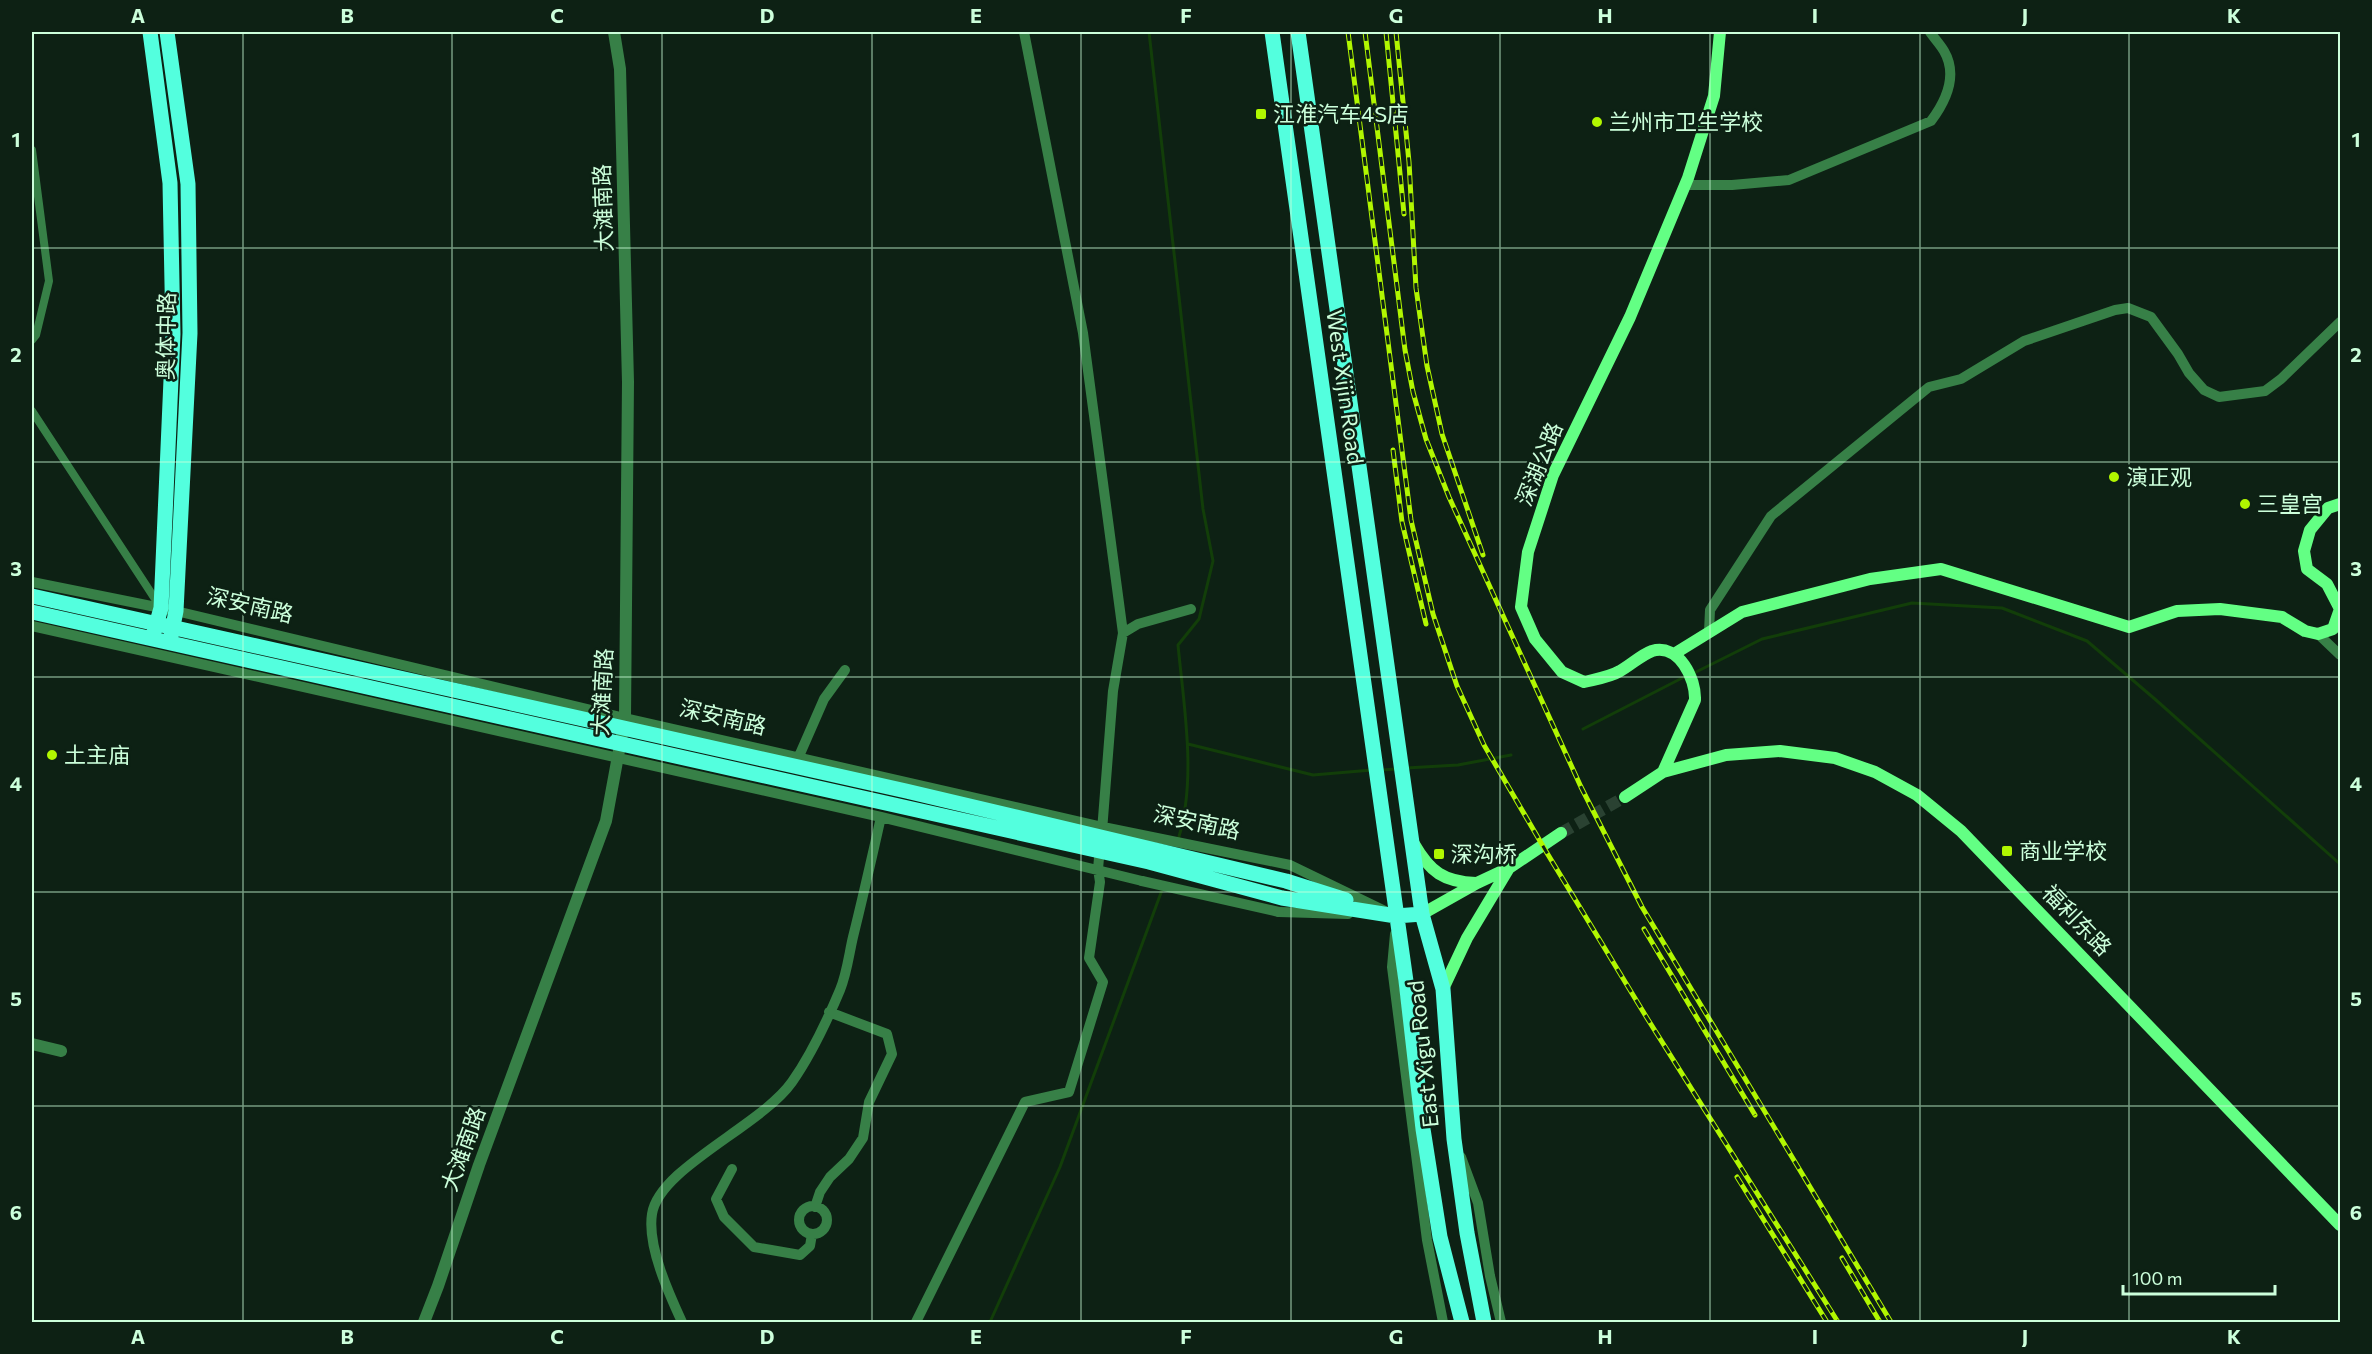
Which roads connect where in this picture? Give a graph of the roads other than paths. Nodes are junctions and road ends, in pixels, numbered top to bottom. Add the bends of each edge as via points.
1 (150, 32) edge
2 (167, 32) edge
3 (614, 32) edge
4 (1024, 32) edge
5 (1272, 32) edge
6 (1298, 32) edge
7 (1720, 32) edge
8 (1930, 32) edge
9 (183, 143) junction
10 (166, 147) junction
11 (32, 150) edge
12 (1685, 185) junction
13 (2340, 322) edge
14 (32, 340) edge
15 (32, 411) edge
16 (2340, 504) edge
17 (32, 582) edge
18 (32, 596) edge
19 (1191, 609) dead end
20 (2340, 609) edge
21 (32, 612) edge
22 (158, 615) junction
23 (174, 619) junction
24 (32, 626) edge
25 (1709, 632) junction
26 (1123, 633) junction
27 (2318, 634) junction
28 (153, 638) junction
29 (170, 642) junction
30 (1674, 654) junction
31 (2340, 655) edge
32 (845, 670) dead end
33 (624, 723) junction
34 (1399, 747) joint
35 (1373, 749) joint
36 (619, 750) junction
37 (797, 761) junction
38 (1663, 772) junction
39 (1625, 797) tunnel mouth
40 (882, 817) junction
41 (1561, 833) tunnel mouth
42 (1101, 838) junction
43 (1414, 844) junction
44 (1152, 849) junction
45 (1509, 868) junction
46 (1098, 869) junction
47 (1477, 883) junction
48 (1280, 905) junction
49 (1422, 914) junction
50 (1396, 916) junction
51 (1443, 989) junction
52 (830, 1012) junction
53 (32, 1044) edge
54 (61, 1051) dead end
55 (1454, 1139) junction
56 (732, 1169) dead end
57 (815, 1207) junction
58 (2340, 1225) edge
59 (812, 1234) junction
60 (424, 1323) edge
61 (682, 1323) edge
62 (916, 1323) edge
63 (1443, 1323) edge
64 (1462, 1323) edge
65 (1484, 1323) edge
66 (1501, 1323) edge

1 - 10 main road, 奥体中路
2 - 9 main road, 奥体中路
3 - 33 street, 大滩南路 via 620,69 628,382
4 - 26 street via 1083,333
5 - 35 main road, West Xijin Road
6 - 34 main road, West Xijin Road
7 - 12 main road, 深湖公路 via 1714,96
8 - 12 street via 1951,66 1943,105 1931,122 1790,180 1732,186
9 - 10 street
9 - 23 main road, 奥体中路 via 188,183 190,333
10 - 22 main road, 奥体中路 via 173,334
11 - 14 street via 49,281
12 - 30 main road, 深湖公路 via 1625,326 1553,475 1528,552 1521,607 1535,639 1562,672 1584,682 1618,672 1652,651
13 - 25 street via 2265,391 2219,398 2204,390 2151,317 2128,308 2024,341 1960,379 1929,387 1771,516 1710,610
15 - 22 street
16 - 20 main road via 2328,508 2310,530 2304,551 2307,569 2327,584
17 - 22 street, 深安南路
18 - 22 main road, 深安南路
19 - 26 street via 1138,624
20 - 27 main road via 2333,629
21 - 28 main road, 深安南路
22 - 23 main road, 深安南路
22 - 28 main road, 奥体中路
23 - 29 main road, 奥体中路
23 - 33 main road, 深安南路
24 - 36 street, 深安南路
25 - 27 main road via 1742,612 1870,579 1941,569 2129,627 2177,611 2220,609 2282,617
25 - 30 main road
26 - 42 street via 1113,691
27 - 31 street
28 - 29 main road, 深安南路
29 - 36 main road, 深安南路
30 - 38 main road via 1687,666 1696,690
32 - 37 street via 824,699
33 - 36 street, 大滩南路
33 - 37 main road, 深安南路
34 - 43 main road, East Xigu Road
35 - 50 main road, East Xigu Road
36 - 40 street, 深安南路
36 - 42 main road, 深安南路
36 - 60 street, 大滩南路 via 606,821 478,1165
37 - 42 main road, 深安南路
38 - 39 main road, 福利东路
38 - 58 main road, 福利东路 via 1726,754 1780,751 1836,759 1875,772 1917,795 1961,831
40 - 46 street, 深安南路
40 - 52 street via 841,988
41 - 45 main road
42 - 44 main road, 深安南路
42 - 46 street
43 - 47 main road via 1424,862 1439,875 1457,882
43 - 49 main road, East Xigu Road
44 - 48 main road, 深安南路
44 - 50 main road, 深安南路 via 1286,881
44 - 50 street, 深安南路 via 1290,864
45 - 47 main road
45 - 51 main road via 1467,938
46 - 48 street, 深安南路, bridge via 1142,881
46 - 62 street via 1100,882 1089,958 1103,982 1069,1092 1024,1102
47 - 49 main road
48 - 50 main road, 深安南路
49 - 50 main road
49 - 51 main road, East Xigu Road
50 - 63 street via 1392,967 1427,1240
50 - 64 main road, East Xigu Road via 1440,1237
51 - 55 main road, East Xigu Road
52 - 57 street via 887,1034 892,1054 869,1102 863,1138 830,1177
52 - 61 street via 792,1082 777,1101 675,1176 660,1192 652,1214 654,1238 664,1283
53 - 54 street
55 - 65 main road, East Xigu Road
55 - 66 street via 1478,1203
56 - 59 street via 716,1199 724,1217 754,1247 800,1255 810,1246
57 - 59 street via 825,1212 827,1222 822,1231
57 - 59 street via 805,1209 800,1218 802,1229

